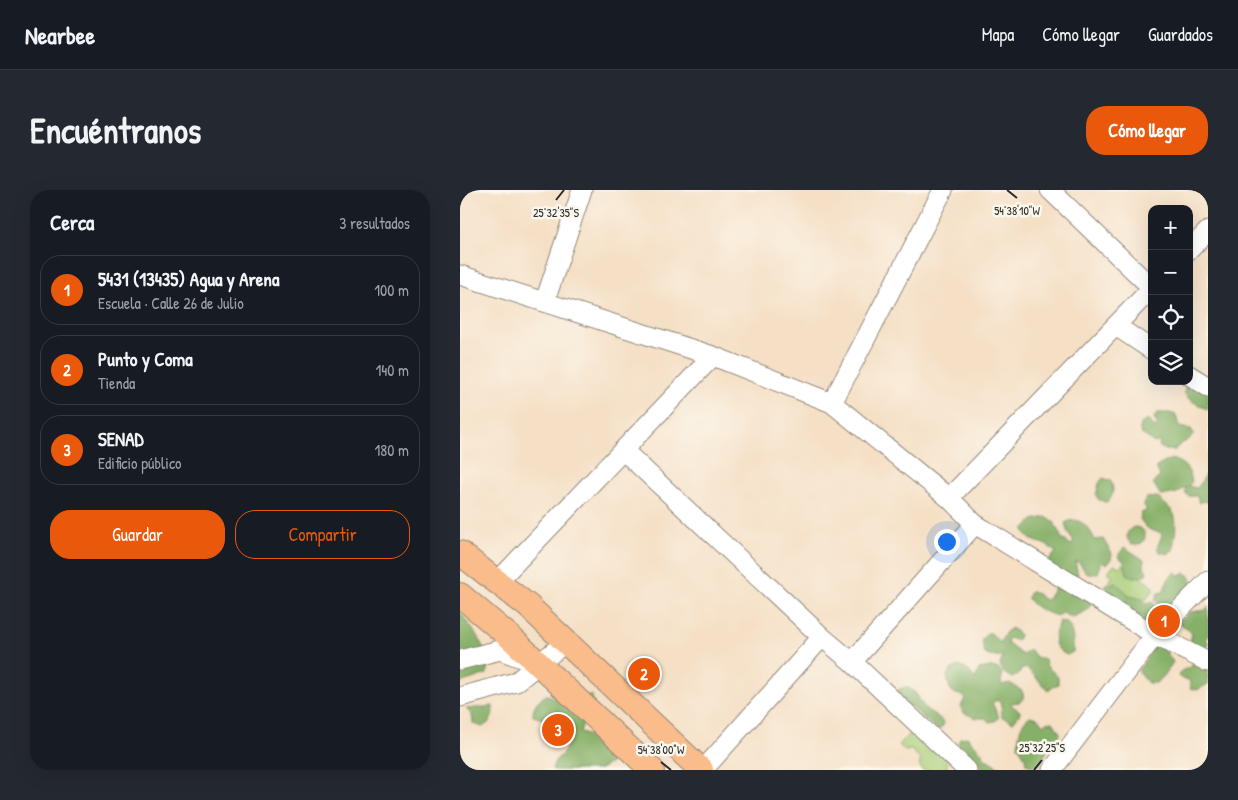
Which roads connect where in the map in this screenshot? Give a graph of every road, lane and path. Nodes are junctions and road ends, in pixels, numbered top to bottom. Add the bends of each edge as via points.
1 (582, 190) edge
2 (944, 190) edge
3 (1050, 190) edge
4 (1208, 230) edge
5 (1193, 246) edge
6 (460, 274) edge
7 (1148, 284) edge
8 (1148, 292) edge
9 (545, 301) junction
10 (1116, 326) junction
11 (1148, 347) edge
12 (712, 356) junction
13 (1193, 378) edge
14 (1208, 388) edge
15 (832, 403) junction
16 (624, 450) junction
17 (949, 498) junction
18 (975, 524) junction
19 (460, 552) edge
20 (498, 581) junction
21 (1208, 581) edge
22 (460, 595) edge
23 (1155, 635) junction
24 (822, 637) junction
25 (566, 642) junction
26 (460, 660) edge
27 (852, 662) junction
28 (1208, 662) edge
29 (539, 664) junction
30 (460, 697) edge
31 (652, 770) edge
32 (702, 770) edge
33 (967, 770) edge
34 (1052, 770) edge

1 - 9 street
2 - 15 street
3 - 7 street
4 - 5 street
6 - 9 street
8 - 10 street
9 - 12 street
10 - 11 street
10 - 17 street
12 - 15 street
12 - 16 street
13 - 14 street
15 - 17 street
16 - 20 street
16 - 24 street
17 - 18 street
18 - 23 street
18 - 27 street
19 - 20 main road
20 - 25 main road
21 - 23 street
22 - 29 main road
23 - 28 street
23 - 34 street
24 - 27 street
24 - 32 street
25 - 29 street
25 - 32 main road
26 - 29 street via 500,650
27 - 33 street
29 - 30 street via 516,682
29 - 31 main road

